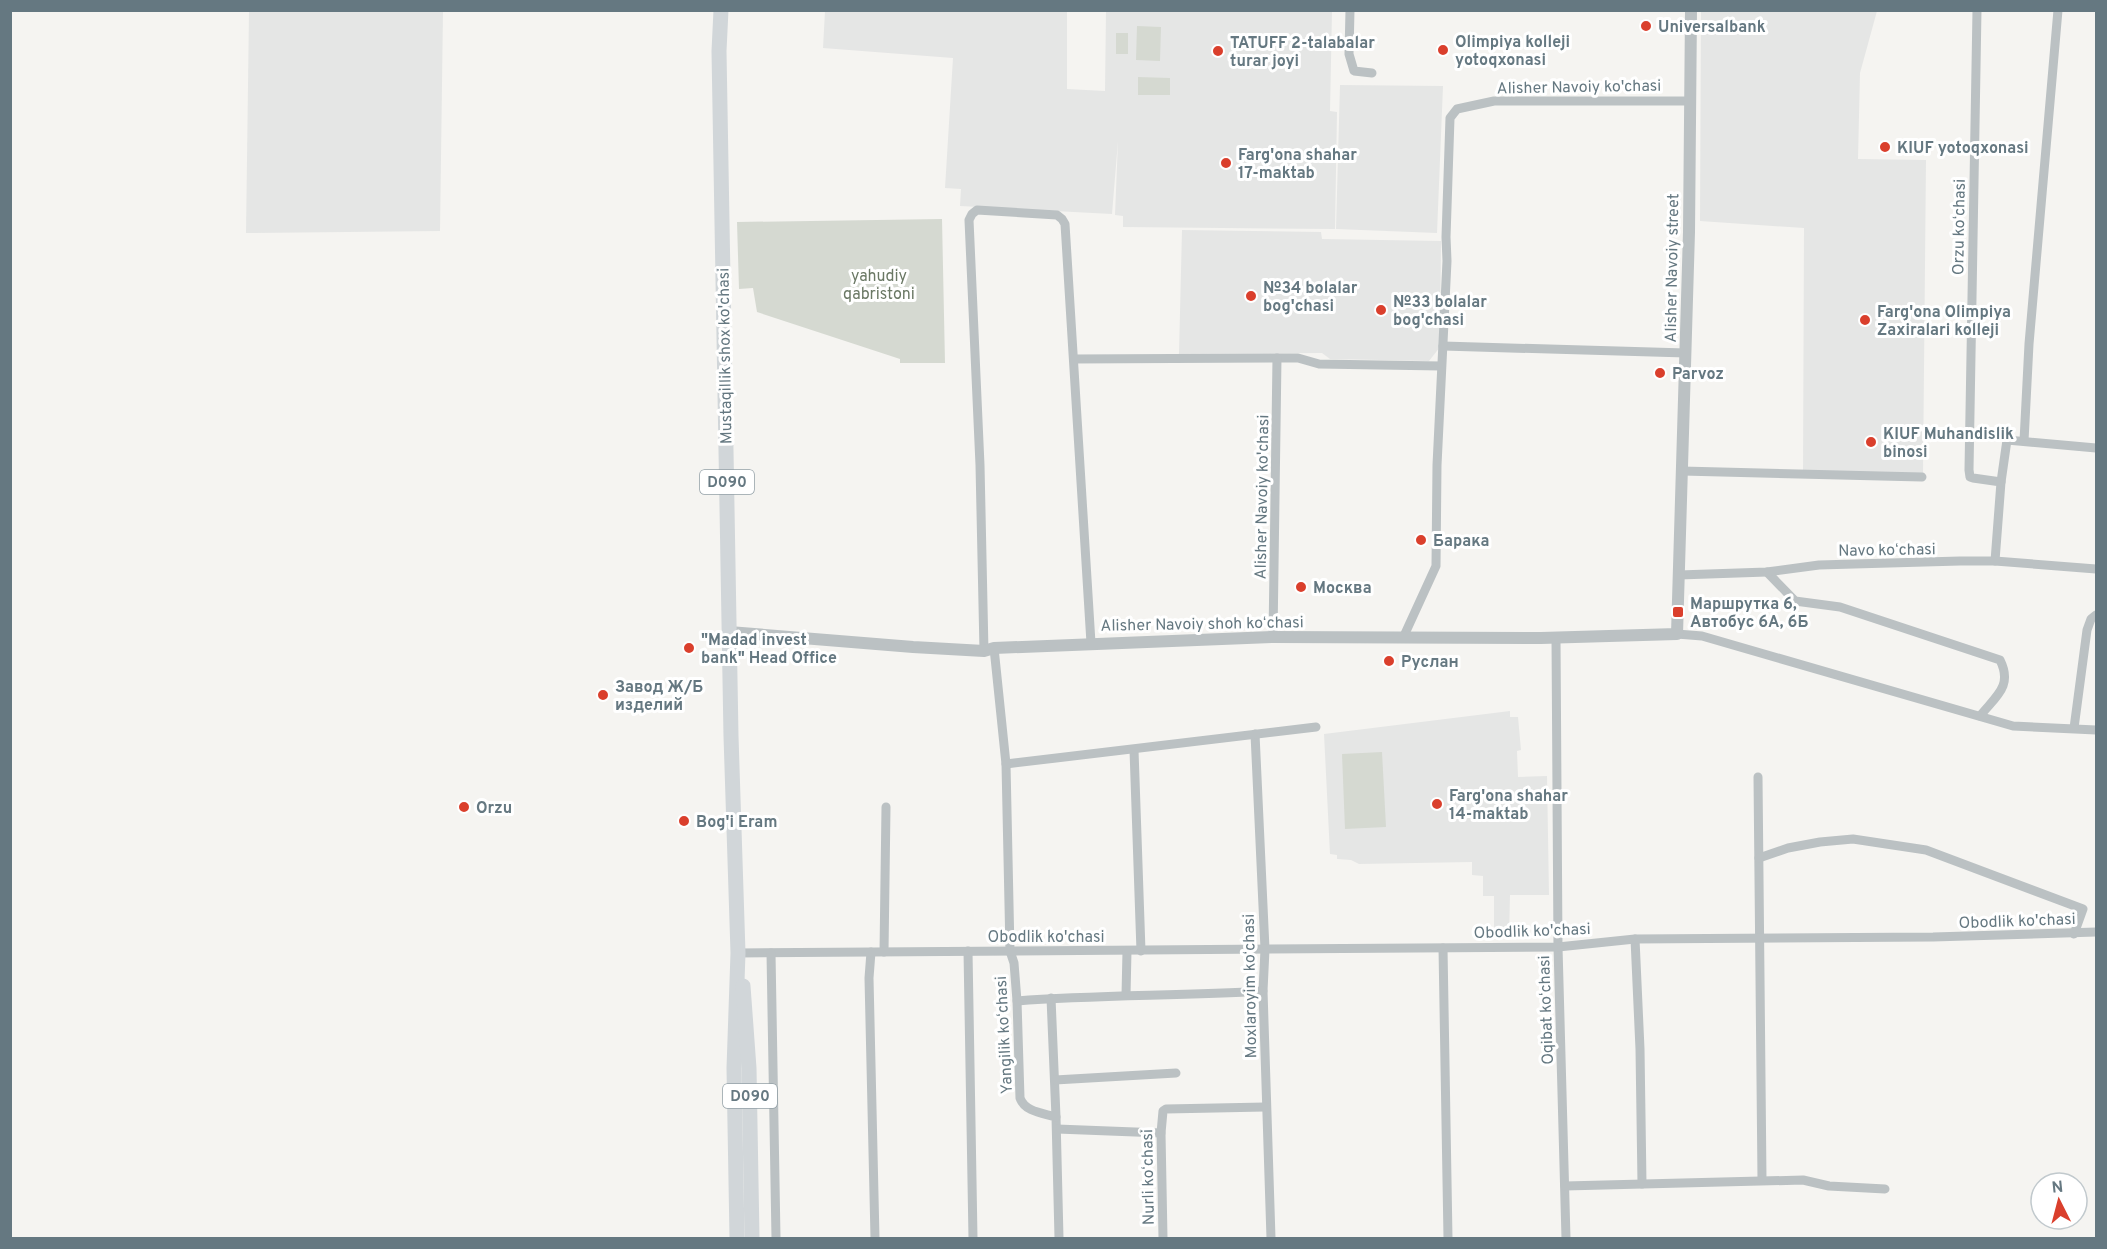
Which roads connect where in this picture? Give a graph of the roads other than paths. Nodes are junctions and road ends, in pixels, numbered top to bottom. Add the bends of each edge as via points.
1 (721, 10) edge
2 (1350, 10) edge
3 (1691, 10) edge
4 (1977, 10) edge
5 (2058, 10) edge
6 (1372, 72) dead end
7 (1690, 100) junction
8 (1443, 346) junction
9 (1686, 353) junction
10 (1277, 358) junction
11 (1074, 359) junction
12 (1441, 366) junction
13 (2024, 441) junction
14 (2097, 448) edge
15 (1682, 471) junction
16 (1922, 477) dead end
17 (2001, 482) junction
18 (1995, 561) junction
19 (2097, 569) edge
20 (1767, 572) junction
21 (1679, 575) junction
22 (2097, 615) edge
23 (729, 632) junction
24 (1677, 634) junction
25 (1273, 638) junction
26 (1403, 638) junction
27 (1556, 638) junction
28 (1091, 643) junction
29 (989, 649) junction
30 (1980, 716) junction
31 (1316, 727) dead end
32 (2074, 728) junction
33 (2097, 730) edge
34 (1255, 734) junction
35 (1134, 750) junction
36 (1006, 764) junction
37 (1758, 777) dead end
38 (886, 807) dead end
39 (1759, 858) junction
40 (2097, 932) edge
41 (2074, 933) junction
42 (1759, 938) junction
43 (1635, 939) junction
44 (1558, 947) junction
45 (1443, 948) junction
46 (1265, 949) junction
47 (968, 951) junction
48 (1010, 951) junction
49 (1127, 951) junction
50 (1141, 951) junction
51 (871, 952) junction
52 (884, 952) junction
53 (738, 953) junction
54 (771, 953) junction
55 (1263, 991) junction
56 (1126, 995) junction
57 (1051, 998) junction
58 (1017, 1001) junction
59 (1176, 1073) dead end
60 (1055, 1080) junction
61 (1266, 1107) junction
62 (1056, 1117) junction
63 (1057, 1129) junction
64 (1161, 1133) junction
65 (1762, 1180) junction
66 (1642, 1184) junction
67 (1565, 1186) junction
68 (1885, 1189) dead end
69 (737, 1239) edge
70 (752, 1239) edge
71 (776, 1239) edge
72 (875, 1239) edge
73 (973, 1239) edge
74 (1059, 1239) edge
75 (1163, 1239) edge
76 (1270, 1239) edge
77 (1448, 1239) edge
78 (1566, 1239) edge

1 - 23 main road, Mustaqillik shox ko'chasi / D090
2 - 6 street via 1348,54 1354,71
3 - 7 street, Alisher Navoiy street
4 - 17 street, Orzu koʻchasi via 1969,474
5 - 13 street
7 - 8 street, Alisher Navoiy ko'chasi via 1494,101 1457,109 1450,118
7 - 9 street, Alisher Navoiy street
8 - 9 street
8 - 12 street, Alisher Navoiy ko'chasi
9 - 15 street, Alisher Navoiy street
10 - 11 street
10 - 12 street via 1319,364
10 - 25 street, Alisher Navoiy ko'chasi
11 - 28 street
11 - 29 street, Yangilik koʻchasi via 1062,219 1057,215 977,210 969,220
12 - 26 street, Alisher Navoiy ko'chasi via 1436,566
13 - 14 street
13 - 17 street via 2007,440
15 - 16 street
15 - 21 street, Alisher Navoiy street
17 - 18 street
18 - 19 street, Navo koʻchasi
18 - 20 street, Navo koʻchasi via 1819,565
20 - 21 street, Navo koʻchasi
20 - 30 street via 1795,601 1840,607 2000,660 2006,670 2005,686
21 - 24 street, Alisher Navoiy street
22 - 32 street via 2087,630
23 - 29 street, Alisher Navoiy shoh koʻchasi
23 - 53 main road, Mustaqillik shox ko'chasi / D090
24 - 27 street, Alisher Navoiy shoh koʻchasi
24 - 30 street via 1702,636
25 - 26 street, Alisher Navoiy shoh koʻchasi
25 - 28 street, Alisher Navoiy shoh koʻchasi
26 - 27 street, Alisher Navoiy shoh koʻchasi
27 - 44 street, Oqibat koʻchasi
28 - 29 street, Alisher Navoiy shoh koʻchasi
29 - 36 street, Yangilik koʻchasi
30 - 32 street via 2013,726
31 - 34 street
32 - 33 street
34 - 35 street
34 - 46 street, Moxlaroyim koʻchasi
35 - 36 street
35 - 50 street
36 - 48 street, Yangilik koʻchasi
37 - 39 street
38 - 52 street
39 - 41 street via 1788,848 1853,839 1926,850 2083,909
39 - 42 street
40 - 41 street, Obodlik ko'chasi
41 - 42 street, Obodlik ko'chasi
42 - 43 street, Obodlik ko'chasi
42 - 65 street
43 - 44 street, Obodlik ko'chasi
43 - 66 street
44 - 45 street, Obodlik ko'chasi
44 - 67 street, Oqibat koʻchasi
45 - 46 street, Obodlik ko'chasi
45 - 77 street
46 - 50 street, Obodlik ko'chasi
46 - 55 street, Moxlaroyim koʻchasi
47 - 48 street, Obodlik ko'chasi
47 - 52 street, Obodlik ko'chasi
47 - 73 street, Obodlik ko'chasi
48 - 49 street, Obodlik ko'chasi
48 - 58 street, Yangilik koʻchasi
49 - 50 street, Obodlik ko'chasi
49 - 56 street
51 - 52 street, Obodlik ko'chasi
51 - 54 street, Obodlik ko'chasi
51 - 72 street
53 - 54 street, Obodlik ko'chasi
53 - 69 main road, Mustaqillik shox ko'chasi / D090 via 734,1068
53 - 70 main road, Mustaqillik shox ko'chasi / D090 via 746,1006
54 - 71 street
55 - 56 street
55 - 61 street, Moxlaroyim koʻchasi
56 - 57 street
57 - 58 street
57 - 60 street
58 - 62 street, Yangilik koʻchasi via 1022,1104
59 - 60 street
60 - 62 street
61 - 64 street, Nurli koʻchasi via 1166,1109
61 - 76 street, Moxlaroyim koʻchasi
62 - 63 street
63 - 64 street
63 - 74 street
64 - 75 street, Nurli koʻchasi
65 - 66 street
65 - 68 street
66 - 67 street
67 - 78 street, Oqibat koʻchasi

